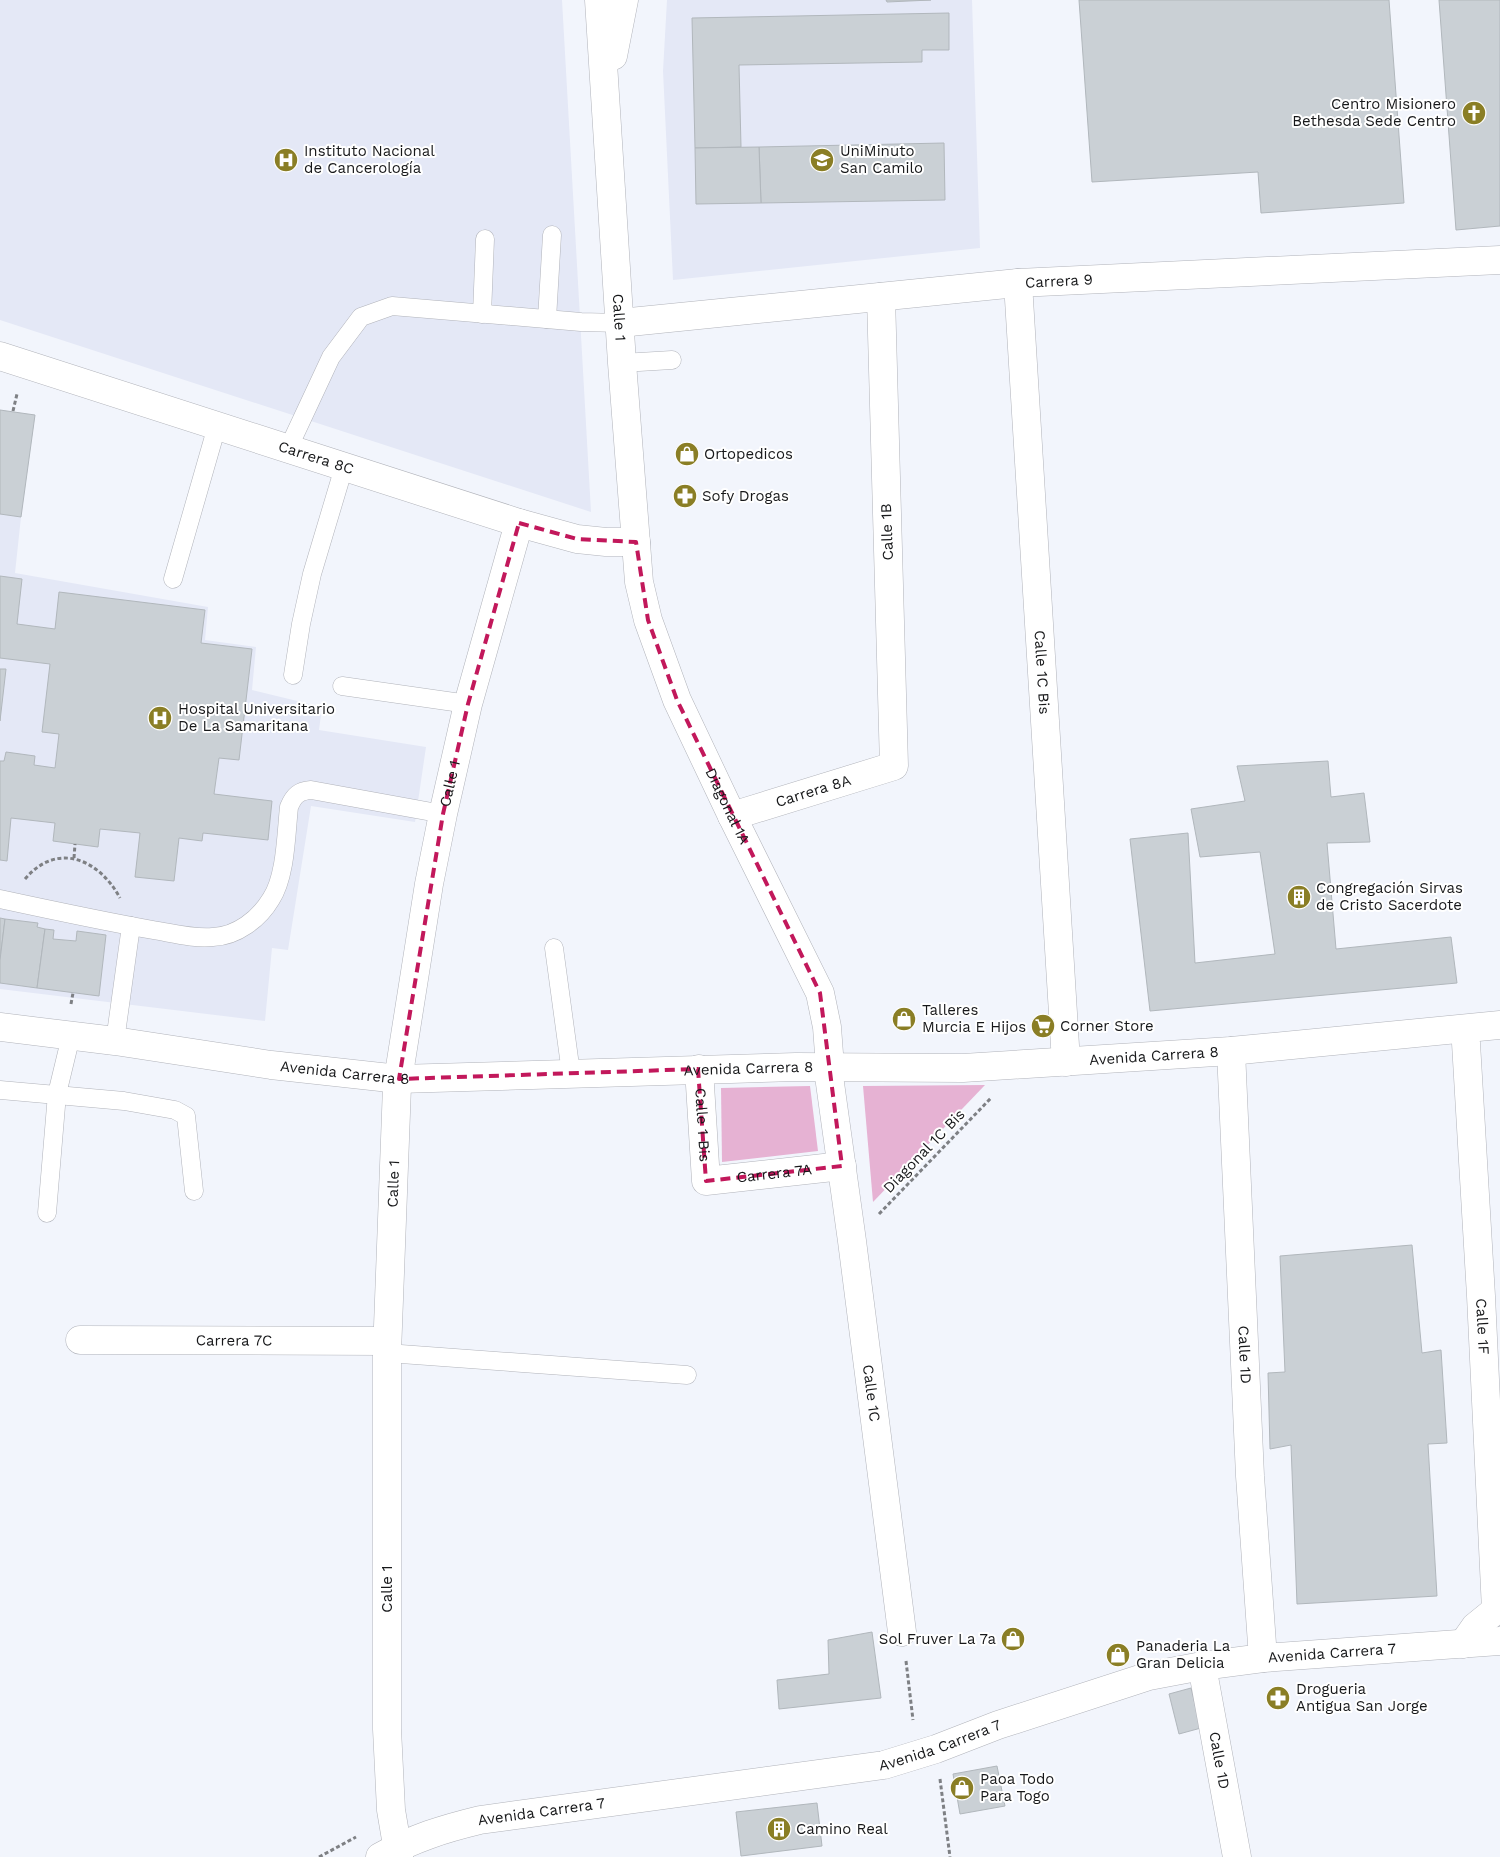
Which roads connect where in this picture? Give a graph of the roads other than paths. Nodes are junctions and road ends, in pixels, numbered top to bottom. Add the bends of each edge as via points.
1 (599, 0) edge
2 (624, 0) edge
3 (606, 92) junction
4 (552, 236) dead end
5 (484, 239) dead end
6 (1500, 260) edge
7 (1018, 284) junction
8 (880, 297) junction
9 (482, 314) junction
10 (547, 319) junction
11 (620, 323) junction
12 (0, 356) edge
13 (672, 360) dead end
14 (622, 363) junction
15 (217, 426) junction
16 (288, 449) junction
17 (344, 467) junction
18 (519, 524) junction
19 (636, 542) junction
20 (173, 579) dead end
21 (293, 675) dead end
22 (342, 686) dead end
23 (468, 704) junction
24 (894, 766) joint
25 (443, 814) junction
26 (732, 816) junction
27 (8, 901) edge
28 (131, 926) junction
29 (554, 948) dead end
30 (0, 1028) edge
31 (1474, 1031) edge
32 (71, 1036) junction
33 (115, 1041) junction
34 (1231, 1052) junction
35 (1066, 1062) junction
36 (830, 1067) junction
37 (699, 1069) junction
38 (572, 1072) junction
39 (399, 1078) junction
40 (0, 1090) edge
41 (58, 1094) junction
42 (842, 1166) junction
43 (706, 1181) joint
44 (194, 1191) dead end
45 (47, 1213) dead end
46 (80, 1340) dead end
47 (387, 1347) junction
48 (687, 1375) dead end
49 (1498, 1612) edge
50 (902, 1632) road end
51 (1500, 1641) edge
52 (1463, 1644) junction
53 (1263, 1658) junction
54 (1202, 1666) junction
55 (392, 1854) edge
56 (1237, 1857) edge

1 - 3 street, Calle 1
2 - 3 street, Calle 1
3 - 11 street, Calle 1
4 - 10 lane
5 - 9 lane
6 - 7 street, Carrera 9
7 - 8 street, Carrera 9
7 - 35 street, Calle 1C Bis
8 - 11 street, Carrera 9
8 - 24 street, Calle 1B
9 - 10 lane
9 - 16 lane via 392,306 362,317 331,357
10 - 11 lane
11 - 14 street, Calle 1
12 - 15 street, Carrera 8C
13 - 14 lane
14 - 19 street, Calle 1
15 - 16 street, Carrera 8C
15 - 20 lane
16 - 17 street, Carrera 8C
17 - 18 street, Carrera 8C
17 - 21 lane via 312,574
18 - 19 street, Carrera 8C via 577,539
18 - 23 street, Calle 1
19 - 26 street, Diagonal 1A via 639,582 661,658 677,700
22 - 23 lane
23 - 25 street, Calle 1
24 - 26 street, Carrera 8A
25 - 28 lane via 311,790 301,791 293,797 289,807 278,886 262,912 247,925 230,934 214,937
25 - 39 street, Calle 1
26 - 36 street, Diagonal 1A via 820,993
27 - 28 lane
28 - 33 lane
29 - 38 lane
30 - 32 street, Avenida Carrera 8
31 - 34 street, Avenida Carrera 8
31 - 49 street, Calle 1F via 1481,1296
32 - 33 street, Avenida Carrera 8
32 - 41 lane
33 - 39 street, Avenida Carrera 8 via 270,1065
34 - 35 street, Avenida Carrera 8
34 - 53 street, Calle 1D via 1250,1476
35 - 36 street, Avenida Carrera 8 via 963,1068
36 - 37 street, Avenida Carrera 8
36 - 42 street, Calle 1C
37 - 38 street, Avenida Carrera 8
37 - 43 street, Calle 1 Bis
38 - 39 street, Avenida Carrera 8
39 - 47 street, Calle 1
40 - 41 lane
41 - 44 lane via 124,1101 175,1110 186,1116
41 - 45 lane
42 - 43 street, Carrera 7A
42 - 50 street, Calle 1C
46 - 47 street, Carrera 7C
47 - 48 lane
47 - 55 street, Calle 1 via 387,1729
49 - 52 street, Calle 1F via 1474,1627
51 - 52 street, Avenida Carrera 7
52 - 53 street, Avenida Carrera 7
53 - 54 street, Avenida Carrera 7
54 - 55 street, Avenida Carrera 7 via 1149,1676 884,1765 480,1820 438,1831
54 - 56 street, Calle 1D

